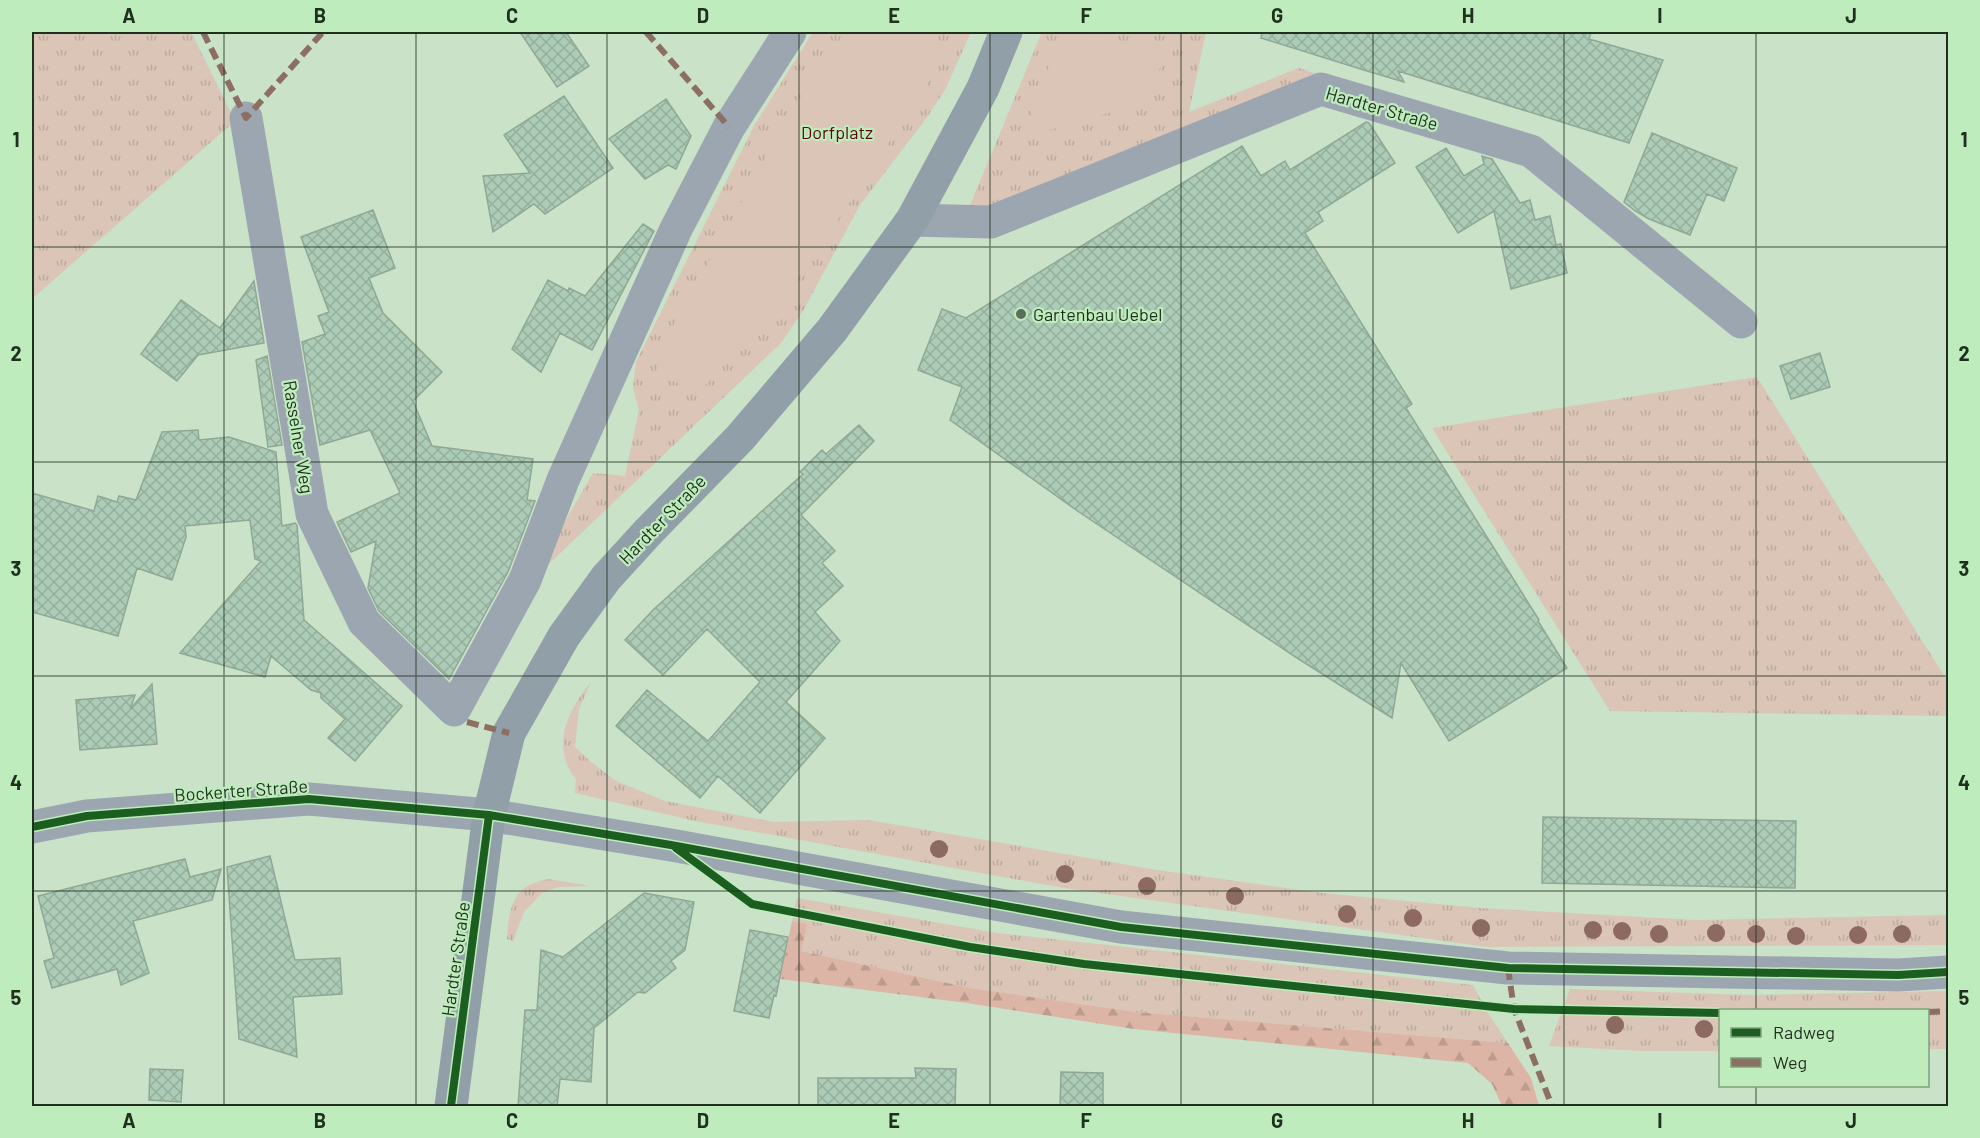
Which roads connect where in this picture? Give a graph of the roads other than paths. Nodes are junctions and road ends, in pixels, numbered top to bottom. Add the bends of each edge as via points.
1 (790, 32) edge
2 (1006, 32) edge
3 (246, 118) dead end
4 (912, 220) junction
5 (1741, 322) dead end
6 (489, 815) junction
7 (32, 827) edge
8 (1948, 972) edge
9 (451, 1107) edge

1 - 3 street, Rasselner Weg via 729,127 676,229 563,480 525,580 454,710 364,622 312,514
2 - 4 main road, Hardter Straße via 983,88
4 - 5 street, Hardter Straße via 991,222 1321,89 1531,151
4 - 6 main road, Hardter Straße via 832,330 740,438 606,578 564,636 509,733
6 - 7 street, Bockerter Straße via 309,799 87,816
6 - 8 street, Bockerter Straße via 1121,927 1508,968 1898,975
6 - 9 main road, Hardter Straße

